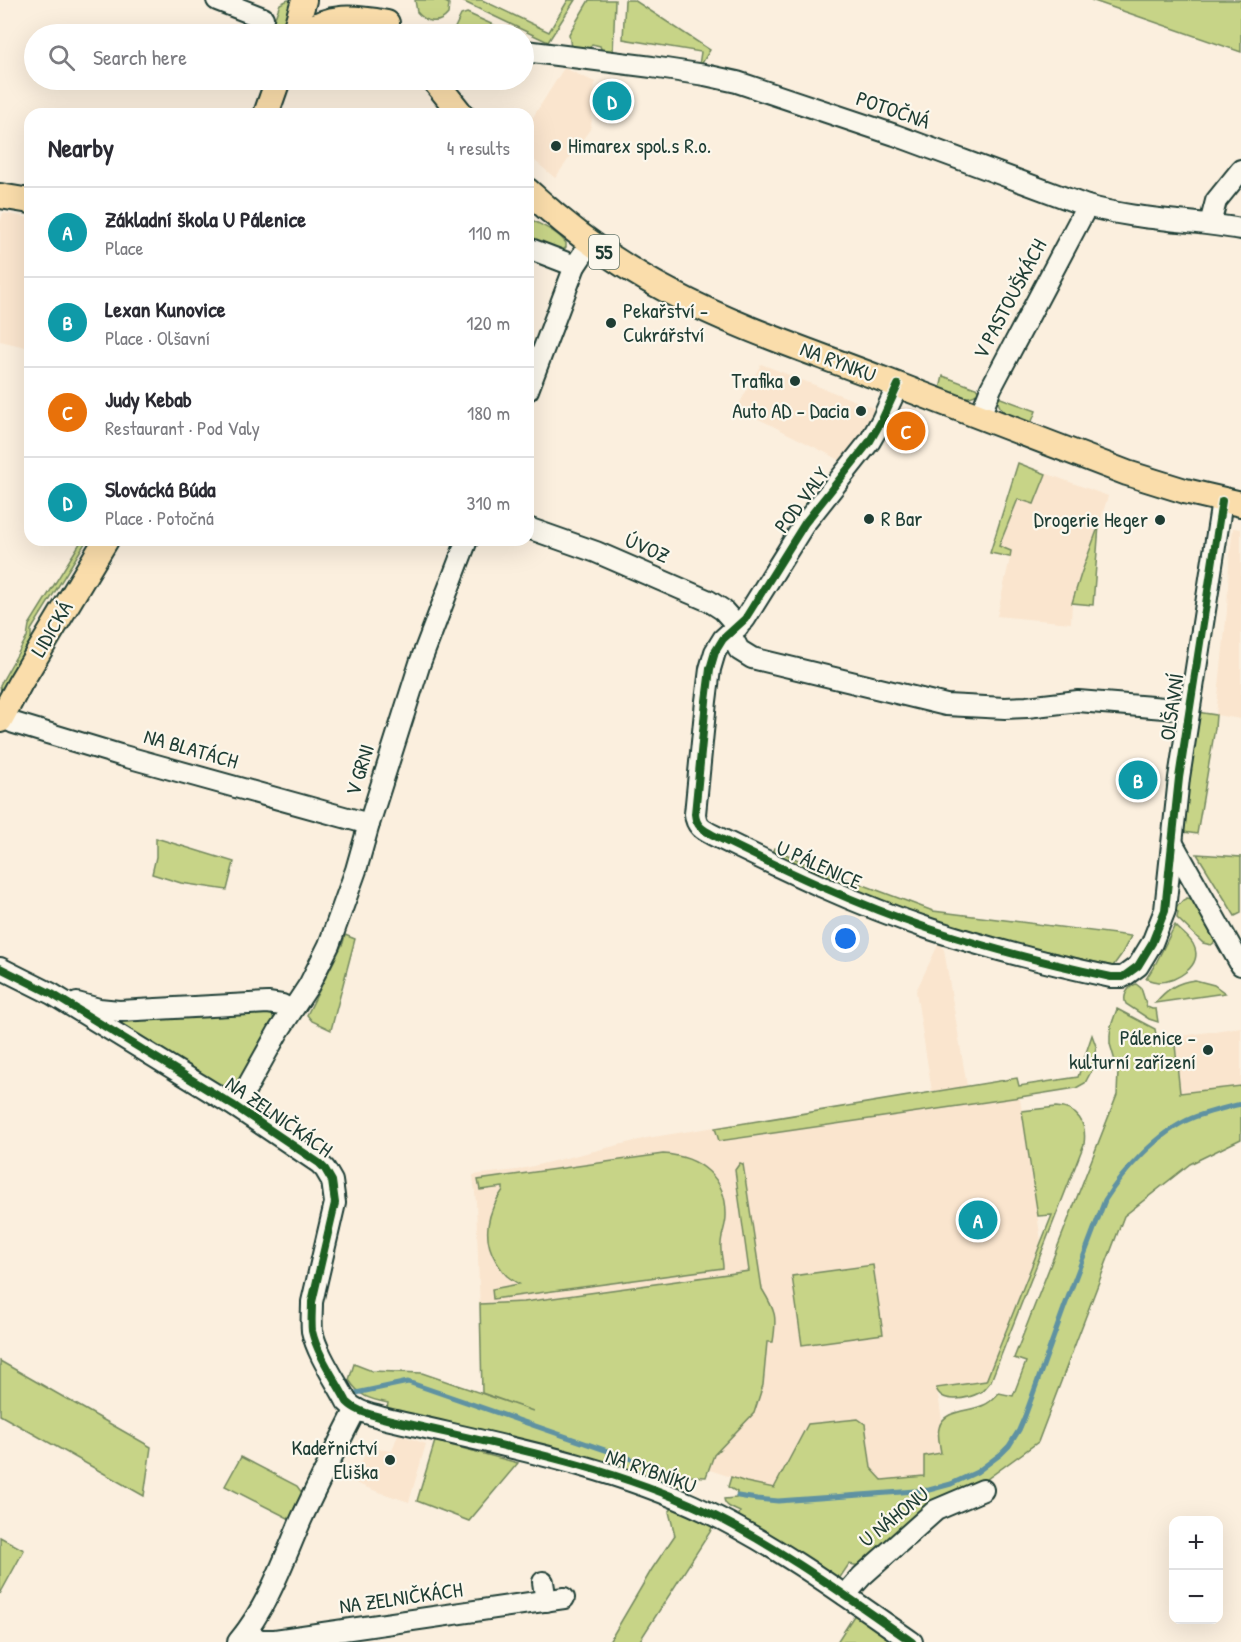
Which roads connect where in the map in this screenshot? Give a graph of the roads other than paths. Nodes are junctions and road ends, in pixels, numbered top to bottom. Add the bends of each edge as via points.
1 (217, 0) edge
2 (304, 0) edge
3 (363, 0) edge
4 (264, 18) dead end
5 (297, 24) edge
6 (318, 24) edge
7 (371, 24) edge
8 (386, 24) edge
9 (534, 52) edge
10 (274, 90) edge
11 (442, 90) edge
12 (268, 108) edge
13 (456, 108) edge
14 (1241, 170) edge
15 (0, 196) edge
16 (534, 196) edge
17 (24, 200) edge
18 (1087, 206) junction
19 (1210, 224) junction
20 (1241, 229) edge
21 (591, 242) junction
22 (534, 250) edge
23 (575, 266) junction
24 (534, 374) edge
25 (898, 385) junction
26 (980, 416) junction
27 (1231, 502) edge
28 (534, 530) edge
29 (102, 546) edge
30 (466, 546) edge
31 (734, 630) junction
32 (1189, 710) junction
33 (1, 718) edge
34 (369, 824) junction
35 (1173, 844) junction
36 (1198, 889) junction
37 (1167, 900) junction
38 (1241, 965) edge
39 (0, 968) edge
40 (1123, 977) joint
41 (52, 994) junction
42 (291, 1010) junction
43 (236, 1107) junction
44 (347, 1399) junction
45 (983, 1490) dead end
46 (551, 1594) dead end
47 (845, 1595) junction
48 (242, 1637) edge
49 (912, 1642) edge

1 - 4 street
2 - 5 main road
3 - 8 main road
6 - 7 main road via 346,18
9 - 18 street, POTOČNÁ via 737,82
10 - 12 main road
11 - 13 main road
14 - 19 street via 1216,201
15 - 17 main road
16 - 21 main road, NA RYNKU / 55
18 - 19 street, POTOČNÁ
18 - 26 street, V PASTOUŠKÁCH via 1005,359
19 - 20 street, POTOČNÁ
21 - 23 street
21 - 25 main road, NA RYNKU / 55 via 644,278 700,307
22 - 23 street
23 - 24 street
25 - 26 main road, NA RYNKU / 55
25 - 31 street, POD VALY via 870,441 805,523 751,610
26 - 27 main road, NA RYNKU / 55 via 1161,485
27 - 32 street, OLŠAVNÍ
28 - 31 street, ÚVOZ via 709,600 723,610
29 - 33 main road, LIDICKÁ
30 - 34 street, V GRNI via 420,663
31 - 32 street via 739,650 752,658 946,705 1005,708 1078,701
31 - 40 street, U PÁLENICE via 719,644 710,669 695,811 700,828 823,888 930,929 1009,953
32 - 35 street, OLŠAVNÍ
33 - 34 street, NA BLATÁCH
34 - 42 street, V GRNI via 329,945
35 - 36 street
35 - 37 street, OLŠAVNÍ
36 - 37 street via 1179,888
36 - 38 street
37 - 40 street, OLŠAVNÍ via 1152,943 1138,966
39 - 41 street, NA ZELNIČKÁCH
41 - 42 street via 109,1010 268,1003
41 - 43 street, NA ZELNIČKÁCH
42 - 43 street, V GRNI
43 - 44 street, NA ZELNIČKÁCH via 319,1163 332,1181 335,1203 311,1316 316,1342
44 - 47 street, NA RYBNÍKU via 383,1418 581,1465 632,1481 744,1531
44 - 48 street, NA ZELNIČKÁCH via 278,1577
45 - 47 street, U NÁHONU via 936,1510
46 - 48 street, NA ZELNIČKÁCH via 275,1640
47 - 49 street, NA RYBNÍKU

